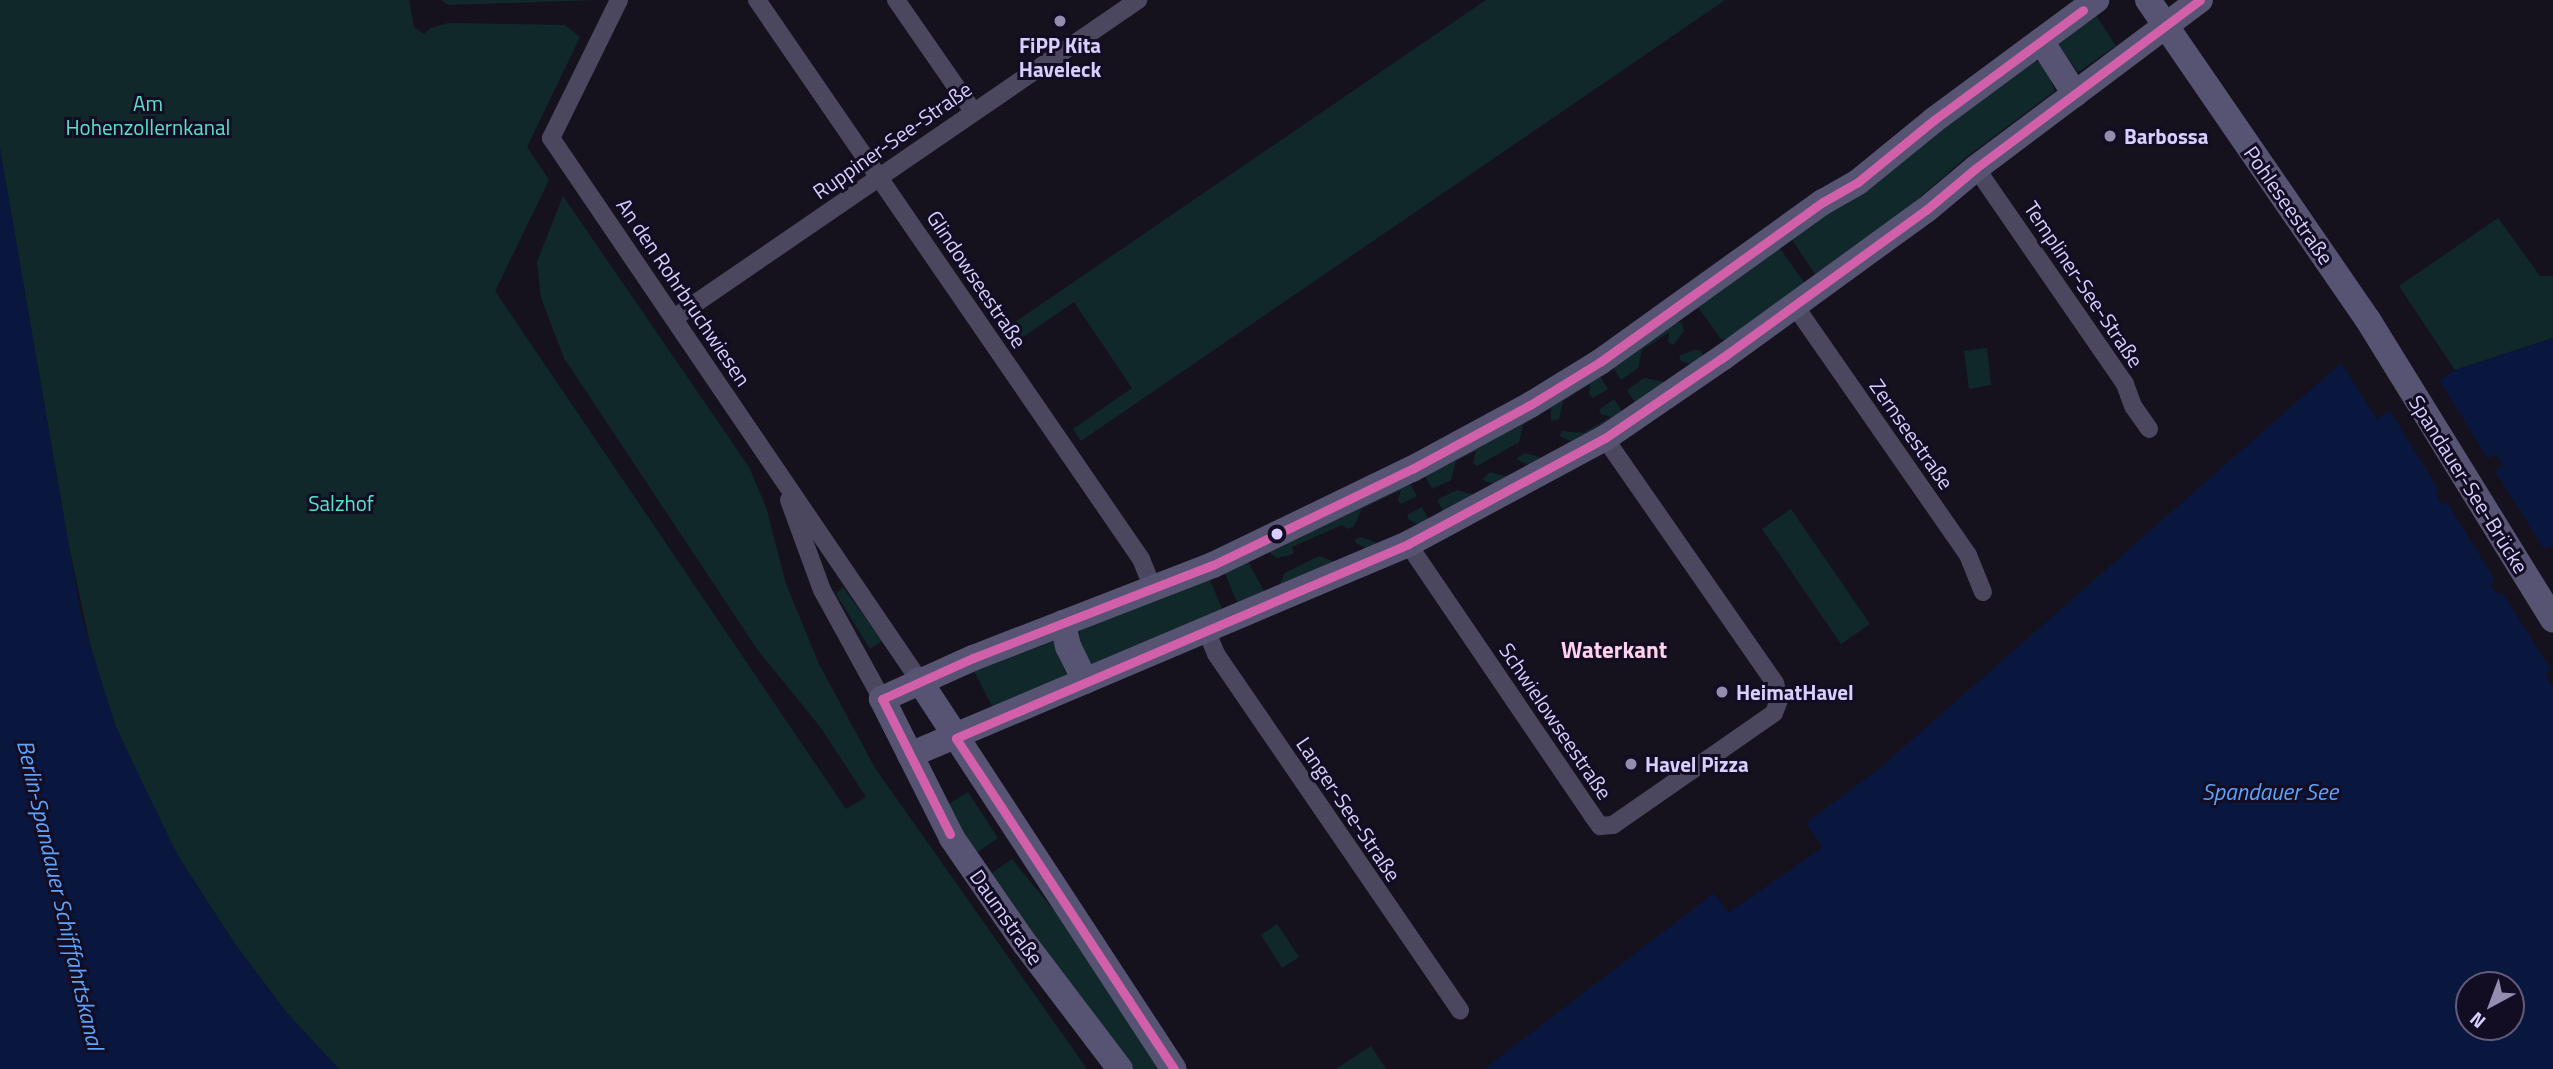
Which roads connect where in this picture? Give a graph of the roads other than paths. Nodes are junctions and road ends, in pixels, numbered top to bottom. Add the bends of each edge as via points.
1 (619, 0) edge
2 (757, 0) edge
3 (896, 0) edge
4 (1138, 0) edge
5 (2096, 0) edge
6 (2148, 0) edge
7 (2200, 0) edge
8 (2166, 27) junction
9 (2040, 41) junction
10 (2075, 94) junction
11 (973, 111) junction
12 (1976, 168) junction
13 (879, 176) junction
14 (1796, 306) junction
15 (674, 318) junction
16 (2408, 386) joint
17 (2148, 429) dead end
18 (1605, 438) junction
19 (778, 471) junction
20 (1408, 544) junction
21 (1153, 588) junction
22 (1983, 592) dead end
23 (2553, 619) edge
24 (1063, 623) junction
25 (1206, 630) junction
26 (919, 680) junction
27 (1085, 681) junction
28 (882, 699) junction
29 (956, 738) junction
30 (910, 755) junction
31 (1460, 1011) dead end
32 (1120, 1069) edge
33 (1174, 1069) edge

1 - 15 street, An den Rohrbruchwiesen via 551,138
2 - 13 street, Glindowseestraße
3 - 11 street
4 - 11 street, Ruppiner-See-Straße
5 - 9 main road
6 - 8 main road
7 - 8 main road
8 - 10 main road
8 - 16 main road, Pohleseestraße
9 - 10 main road
9 - 21 main road via 1858,182 1567,383 1412,469 1213,565
10 - 12 main road
11 - 13 street, Ruppiner-See-Straße
12 - 14 main road
12 - 17 street, Templiner-See-Straße via 2125,384
13 - 15 street, Ruppiner-See-Straße
13 - 21 street, Glindowseestraße via 1141,559
14 - 18 main road
14 - 22 street, Zernseestraße via 1968,555
15 - 19 street, An den Rohrbruchwiesen
16 - 23 main road, Spandauer-See-Brücke
18 - 20 main road
18 - 20 street, Schwielowseestraße via 1774,683 1779,700 1774,713 1612,825 1600,826 1592,815
19 - 26 street, An den Rohrbruchwiesen
19 - 28 street, An den Rohrbruchwiesen via 822,590
20 - 25 main road
21 - 24 main road
24 - 26 main road
24 - 27 main road
25 - 27 main road
25 - 31 street, Langer-See-Straße via 1216,654
26 - 28 main road
26 - 29 main road
27 - 29 main road
28 - 30 main road, Daumstraße
29 - 30 main road
29 - 33 main road
30 - 32 main road, Daumstraße via 974,871

